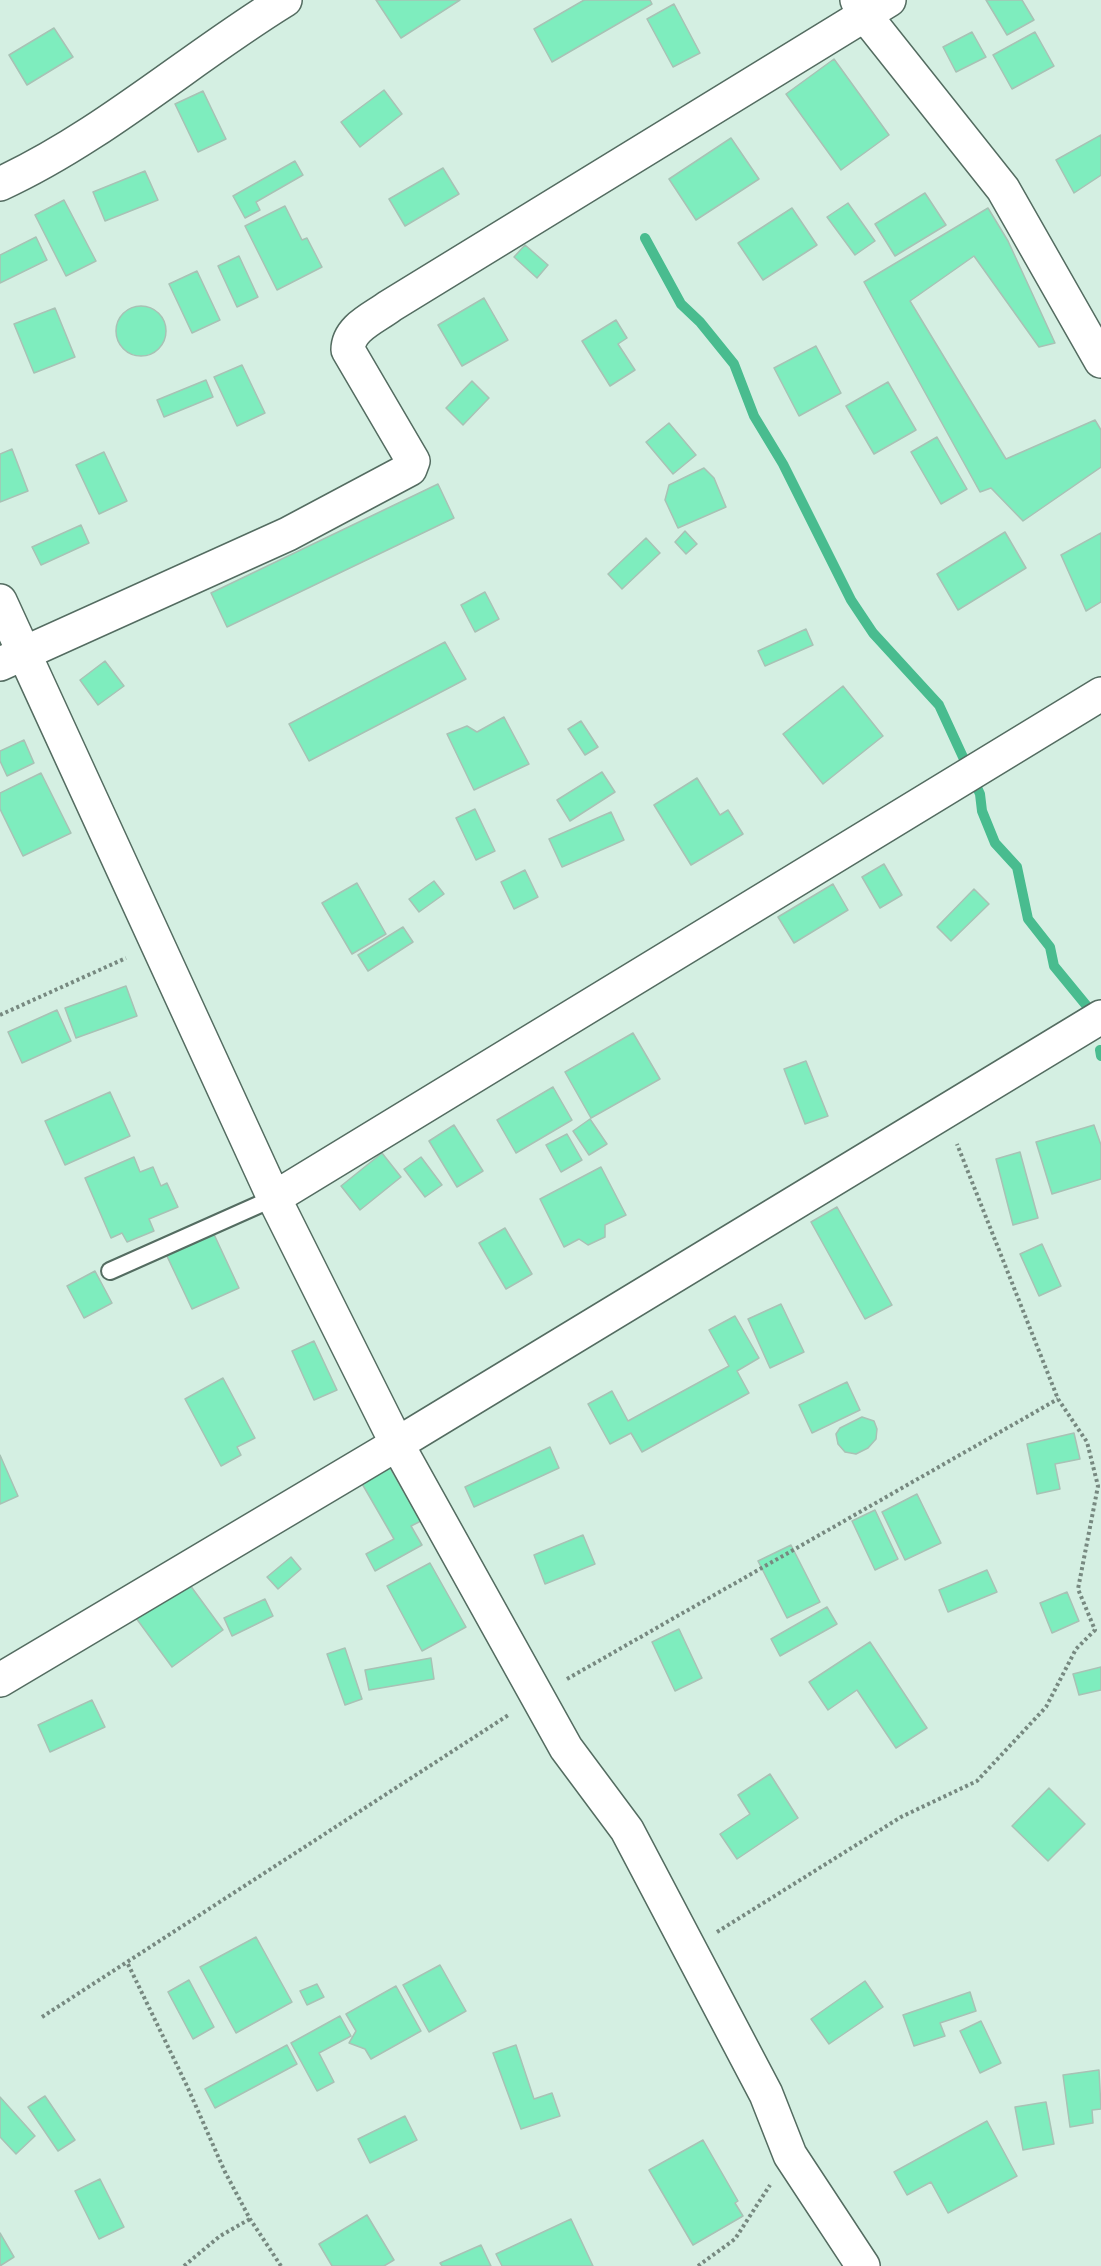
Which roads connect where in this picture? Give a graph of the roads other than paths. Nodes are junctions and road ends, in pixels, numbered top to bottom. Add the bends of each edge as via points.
1 (285, 0) edge
2 (870, 5) edge
3 (0, 184) edge
4 (1101, 361) edge
5 (0, 601) edge
6 (12, 658) edge
7 (1101, 694) edge
8 (1101, 1017) edge
9 (274, 1198) junction
10 (110, 1271) dead end
11 (397, 1444) junction
12 (0, 1680) edge
13 (863, 2266) edge

1 - 3 street via 27,172
2 - 4 street via 1003,189
2 - 6 street via 353,332 348,350 413,461 410,470 288,534
5 - 6 street
6 - 9 street via 157,944
7 - 9 street
8 - 11 street
9 - 10 lane
9 - 11 street
11 - 12 street
11 - 13 street via 566,1748 627,1830 766,2094 790,2155

